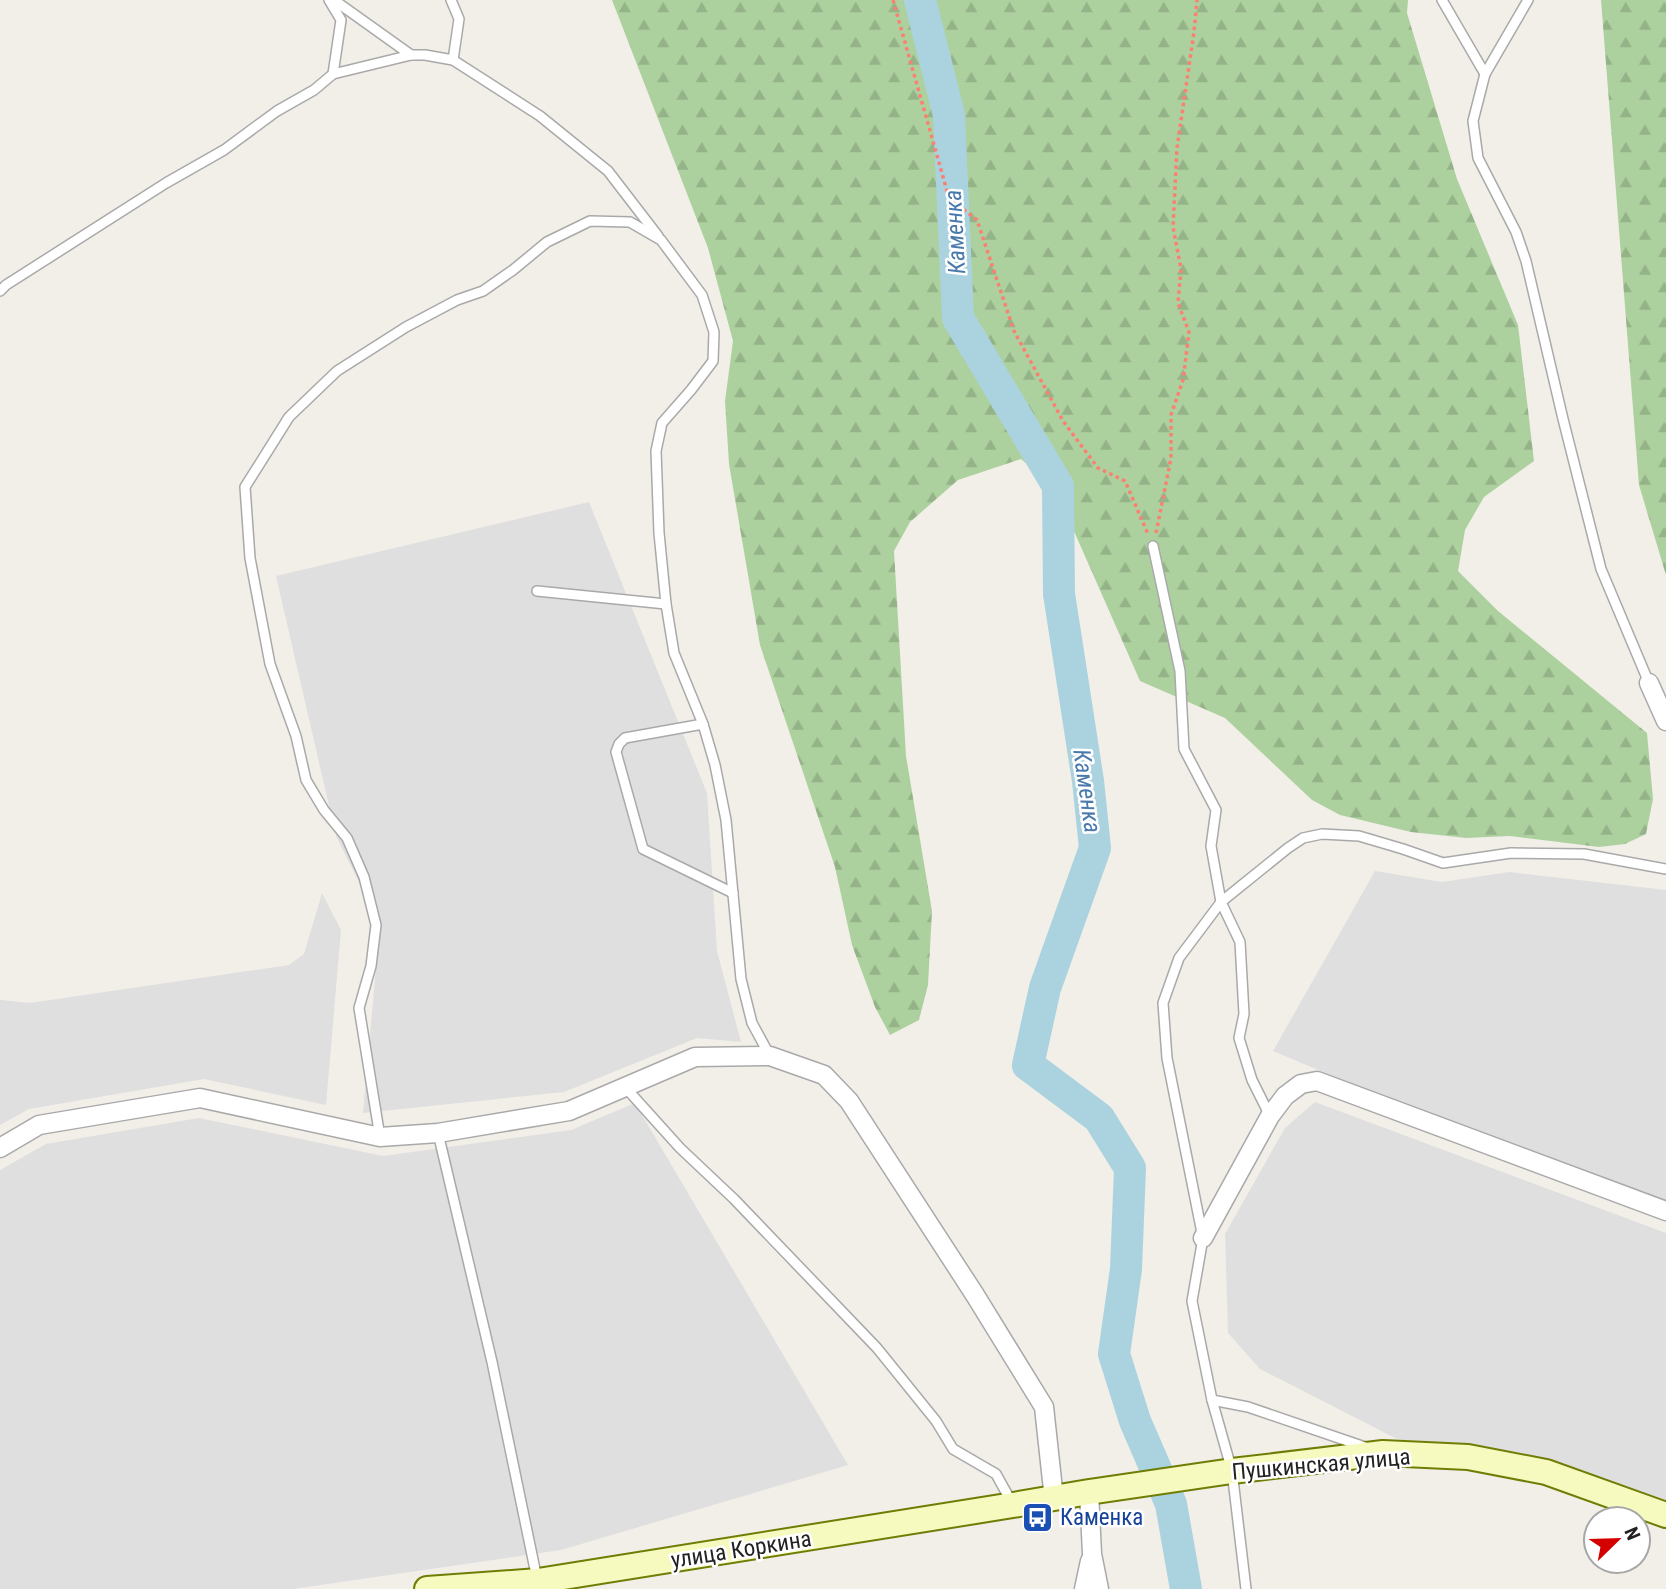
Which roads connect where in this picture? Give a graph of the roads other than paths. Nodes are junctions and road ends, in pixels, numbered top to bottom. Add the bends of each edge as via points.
1 (331, 0) edge
2 (451, 0) edge
3 (1442, 0) edge
4 (1528, 0) edge
5 (411, 55) junction
6 (453, 60) junction
7 (333, 74) junction
8 (1485, 74) junction
9 (661, 240) junction
10 (0, 291) edge
11 (1153, 546) road end
12 (537, 592) dead end
13 (666, 604) junction
14 (1658, 686) edge
15 (1666, 721) edge
16 (703, 724) junction
17 (1666, 869) edge
18 (733, 894) junction
19 (1221, 902) junction
20 (770, 1056) junction
21 (625, 1087) junction
22 (1270, 1116) junction
23 (438, 1133) junction
24 (380, 1137) junction
25 (0, 1148) edge
26 (1666, 1210) edge
27 (1203, 1238) junction
28 (1212, 1400) junction
29 (1383, 1454) junction
30 (1232, 1471) junction
31 (1089, 1492) junction
32 (1054, 1499) junction
33 (1013, 1505) junction
34 (1666, 1515) edge
35 (1092, 1554) junction
36 (538, 1581) junction
37 (432, 1589) edge
38 (1084, 1589) edge
39 (1099, 1589) edge
40 (1246, 1589) edge

1 - 5 lane
1 - 7 lane via 341,20
2 - 6 lane via 459,19
3 - 8 lane
4 - 8 lane
5 - 6 lane
5 - 7 lane
6 - 9 lane via 540,116 608,171
7 - 10 lane via 224,150
8 - 14 lane via 1474,121 1478,158 1527,261 1601,569
9 - 13 lane via 702,295 714,332 713,360 662,423 656,451
9 - 24 lane via 629,222 590,221 547,242 483,291 406,327 337,371 289,417 245,487 250,558 270,664 306,780 346,838 364,877 376,925 359,1008
11 - 19 lane via 1180,671 1184,749 1216,810 1211,846
12 - 13 lane
13 - 16 lane via 674,653
14 - 15 street
16 - 18 lane via 726,820
16 - 18 lane via 625,738 616,752 643,849
17 - 19 lane via 1584,853 1511,853 1443,863 1359,836 1322,834 1303,838 1288,848
18 - 20 lane via 741,979 752,1023
19 - 22 lane via 1240,942 1244,1014 1239,1038
19 - 27 lane via 1179,958 1163,1003 1167,1058
20 - 21 street via 695,1057
20 - 32 street via 824,1074 849,1101 975,1295 1044,1407
21 - 23 street via 569,1111
21 - 33 lane via 877,1348 936,1420 953,1449 996,1474
22 - 26 street via 1301,1084 1317,1081
22 - 27 street
23 - 24 street
23 - 36 lane
24 - 25 street via 200,1098 39,1125
27 - 28 lane via 1192,1301
28 - 29 lane via 1248,1407
28 - 30 lane
29 - 30 main road, Пушкинская улица
29 - 34 main road, Пушкинская улица via 1468,1457 1546,1472
30 - 31 main road, Пушкинская улица
30 - 40 lane
31 - 32 main road, Пушкинская улица
31 - 35 street
32 - 33 main road, улица Коркина
33 - 36 main road, улица Коркина
35 - 38 street
35 - 39 street
36 - 37 main road, улица Коркина

